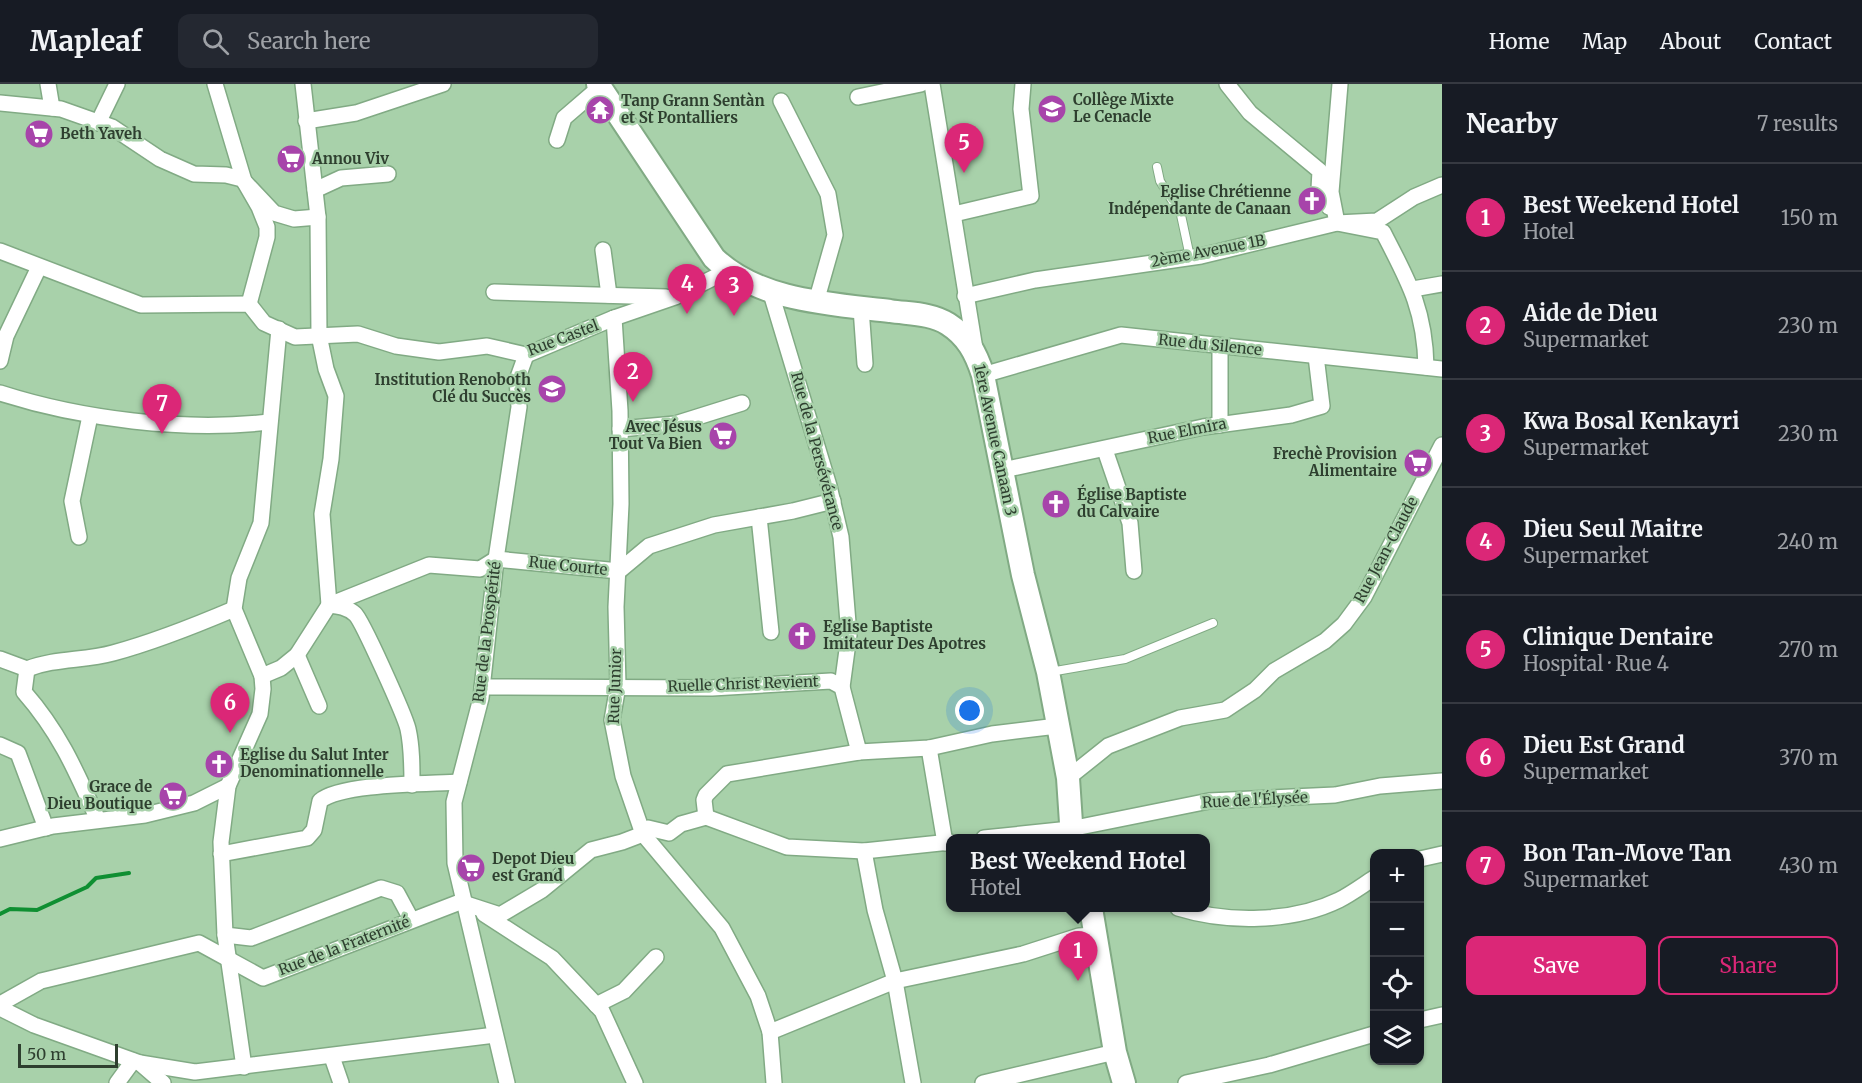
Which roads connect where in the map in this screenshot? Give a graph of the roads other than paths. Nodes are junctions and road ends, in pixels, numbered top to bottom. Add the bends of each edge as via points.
1 (48, 84) edge
2 (117, 84) edge
3 (215, 84) edge
4 (303, 84) edge
5 (443, 84) edge
6 (921, 84) edge
7 (932, 84) edge
8 (1023, 84) edge
9 (1227, 84) edge
10 (1340, 84) edge
11 (599, 86) edge
12 (858, 97) dead end
13 (781, 101) dead end
14 (0, 103) edge
15 (52, 108) junction
16 (306, 121) junction
17 (98, 123) junction
18 (557, 140) dead end
19 (1157, 167) dead end
20 (388, 174) dead end
21 (244, 181) junction
22 (1442, 185) edge
23 (315, 190) junction
24 (954, 214) junction
25 (318, 217) junction
26 (1337, 223) junction
27 (603, 250) dead end
28 (0, 251) edge
29 (1190, 257) junction
30 (39, 267) junction
31 (727, 271) junction
32 (1442, 284) edge
33 (1413, 289) junction
34 (770, 290) junction
35 (494, 292) dead end
36 (609, 295) junction
37 (965, 296) junction
38 (675, 297) junction
39 (816, 302) junction
40 (249, 304) junction
41 (861, 308) junction
42 (614, 318) junction
43 (279, 329) junction
44 (319, 335) junction
45 (1220, 346) junction
46 (975, 352) junction
47 (526, 355) junction
48 (1316, 356) junction
49 (0, 361) edge
50 (865, 364) dead end
51 (1426, 367) junction
52 (1442, 369) edge
53 (983, 375) junction
54 (0, 393) edge
55 (742, 403) dead end
56 (90, 416) junction
57 (269, 422) junction
58 (1220, 425) junction
59 (620, 429) junction
60 (1442, 445) edge
61 (1105, 450) junction
62 (1003, 470) junction
63 (832, 501) junction
64 (759, 517) junction
65 (79, 537) dead end
66 (496, 559) junction
67 (618, 571) junction
68 (1134, 571) dead end
69 (329, 605) junction
70 (234, 609) junction
71 (1213, 623) dead end
72 (771, 632) dead end
73 (297, 655) junction
74 (0, 659) edge
75 (27, 669) junction
76 (1048, 672) junction
77 (262, 676) junction
78 (618, 686) junction
79 (482, 687) junction
80 (842, 687) junction
81 (320, 706) dead end
82 (1058, 726) junction
83 (0, 745) edge
84 (928, 748) junction
85 (859, 752) junction
86 (1068, 778) junction
87 (1442, 781) edge
88 (459, 782) junction
89 (412, 785) junction
90 (228, 786) junction
91 (706, 817) junction
92 (98, 820) junction
93 (46, 828) junction
94 (643, 834) junction
95 (946, 834) edge
96 (1071, 834) edge
97 (0, 839) edge
98 (946, 842) edge
99 (864, 851) junction
100 (221, 854) junction
101 (1442, 855) edge
102 (1424, 858) edge
103 (1370, 881) edge
104 (463, 901) junction
105 (1191, 912) edge
106 (1097, 917) edge
107 (411, 919) junction
108 (225, 935) junction
109 (656, 957) dead end
110 (228, 959) junction
111 (895, 981) junction
112 (596, 1005) junction
113 (0, 1006) edge
114 (1442, 1015) edge
115 (1424, 1019) edge
116 (770, 1032) junction
117 (495, 1035) junction
118 (1370, 1035) edge
119 (1115, 1052) junction
120 (332, 1057) junction
121 (136, 1062) junction
122 (244, 1067) junction
123 (193, 1078) edge
124 (117, 1083) edge
125 (163, 1083) edge
126 (341, 1083) edge
127 (507, 1083) edge
128 (634, 1083) edge
129 (774, 1083) edge
130 (913, 1083) edge
131 (983, 1083) edge
132 (1124, 1083) edge
133 (1186, 1083) edge

1 - 15 street
2 - 17 street
3 - 21 street
4 - 16 street
5 - 16 street via 356,113
6 - 12 street
7 - 24 street
8 - 24 street via 1021,109 1031,196
9 - 26 street via 1250,113 1320,171 1319,189
10 - 26 street via 1330,192
11 - 18 street via 564,118
11 - 31 main road, 1ère Avenue Canaan 3 via 714,258
13 - 39 street via 828,194 835,235
14 - 15 street
15 - 17 street
16 - 23 street
17 - 21 street via 112,127 160,159 194,174 226,175
19 - 29 lane via 1181,215
20 - 23 street via 341,178
21 - 25 street via 274,213 294,219
21 - 40 street via 267,227
22 - 26 street, 2ème Avenue 1B via 1414,197 1377,221
23 - 25 street
24 - 37 street
25 - 44 street
26 - 29 street, 2ème Avenue 1B
26 - 33 street via 1383,232
27 - 36 street
28 - 30 street
29 - 37 street, 2ème Avenue 1B via 1035,280
30 - 40 street via 141,305
30 - 49 street via 6,336
31 - 34 main road, 1ère Avenue Canaan 3
31 - 38 street, Rue Castel
32 - 33 street
33 - 51 street via 1425,340
34 - 39 main road, 1ère Avenue Canaan 3
34 - 63 street, Rue de la Persévérance
35 - 36 street
36 - 38 street
37 - 46 street
38 - 42 street, Rue Castel
39 - 41 main road, 1ère Avenue Canaan 3
40 - 43 street via 264,323
41 - 46 main road, 1ère Avenue Canaan 3 via 934,317 962,334
41 - 50 street
42 - 47 street, Rue Castel
42 - 59 street, Rue Junior
43 - 44 street, Rue Castel via 295,337
43 - 57 street
44 - 47 street, Rue Castel via 358,334 396,346 440,352 487,346
44 - 69 street via 336,396 322,514
45 - 48 street, Rue du Silence
45 - 53 street, Rue du Silence via 1121,335
45 - 58 street
46 - 53 main road, 1ère Avenue Canaan 3
47 - 66 street, Rue de la Prospérité via 517,380 519,406
48 - 51 street, Rue du Silence
48 - 58 street, Rue Elmira via 1322,405 1291,415
51 - 52 street, Rue du Silence
53 - 62 main road, 1ère Avenue Canaan 3
54 - 56 street
55 - 59 street via 675,424
56 - 57 street via 233,427
56 - 65 street via 72,501
57 - 70 street via 261,523 239,578
58 - 61 street, Rue Elmira
59 - 67 street, Rue Junior
60 - 86 street, Rue Jean-Claude via 1364,597 1325,641 1274,671 1255,690 1225,710 1180,718 1108,746
61 - 62 street, Rue Elmira
61 - 68 street via 1130,523
62 - 76 main road, 1ère Avenue Canaan 3 via 1023,574
63 - 64 street, Rue Courte
63 - 80 street, Rue de la Persévérance via 841,537 849,635
64 - 67 street, Rue Courte via 714,525 649,546
64 - 72 street
66 - 67 street, Rue Courte
66 - 69 street, Rue Courte via 480,569 429,565
66 - 79 street, Rue de la Prospérité
67 - 78 street, Rue Junior
69 - 73 street
69 - 89 street via 354,612 365,630 407,724
70 - 75 street via 186,630 110,654 46,662
70 - 77 street
71 - 76 lane via 1125,658
73 - 77 street
73 - 81 street
74 - 75 street
75 - 92 street via 24,692 66,748
76 - 82 main road, 1ère Avenue Canaan 3
77 - 90 street via 260,714
78 - 79 street, Ruelle Christ Revient
78 - 80 street, Ruelle Christ Revient via 712,688 831,681
78 - 94 street, Rue Junior via 612,720 623,776
79 - 88 street, Rue de la Prospérité
80 - 85 street
82 - 84 street via 992,734
82 - 86 main road, 1ère Avenue Canaan 3
83 - 93 street via 18,753
84 - 85 street
84 - 95 street
85 - 91 street via 727,774 706,795
86 - 96 main road, 1ère Avenue Canaan 3
87 - 96 street, Rue de l'Élysée via 1380,786 1335,795 1209,801
88 - 89 street
88 - 104 street, Rue de la Prospérité via 454,802 455,863
89 - 100 street via 364,788 322,798 314,830 307,838
90 - 92 street via 194,804
90 - 100 street
91 - 94 street via 669,832 648,828
91 - 99 street via 787,847
92 - 93 street
93 - 97 street
94 - 104 street via 591,850 542,890 500,915
94 - 116 street, Rue Junior via 722,928 758,996
98 - 99 street
99 - 111 street
100 - 108 street
101 - 102 street
103 - 105 street via 1338,901 1300,912 1258,918
104 - 107 street, Rue de la Fraternité
104 - 112 street via 552,958
104 - 117 street, Rue de la Prospérité
106 - 111 street via 1079,936 1023,954
106 - 119 main road
107 - 108 street via 397,893 381,888 251,938
107 - 110 street, Rue de la Fraternité via 263,978
108 - 110 street
109 - 112 street via 624,991
110 - 113 street, Rue de la Fraternité via 199,944 190,945 41,981
110 - 122 street
111 - 116 street
111 - 130 street
112 - 128 street
113 - 121 street via 34,1025
114 - 115 street
116 - 129 street, Rue Junior
117 - 120 street
117 - 127 street, Rue de la Prospérité
118 - 133 street via 1269,1065
119 - 131 street
119 - 132 main road
120 - 122 street
120 - 126 street
121 - 123 street
121 - 124 street
121 - 125 street
122 - 123 street

